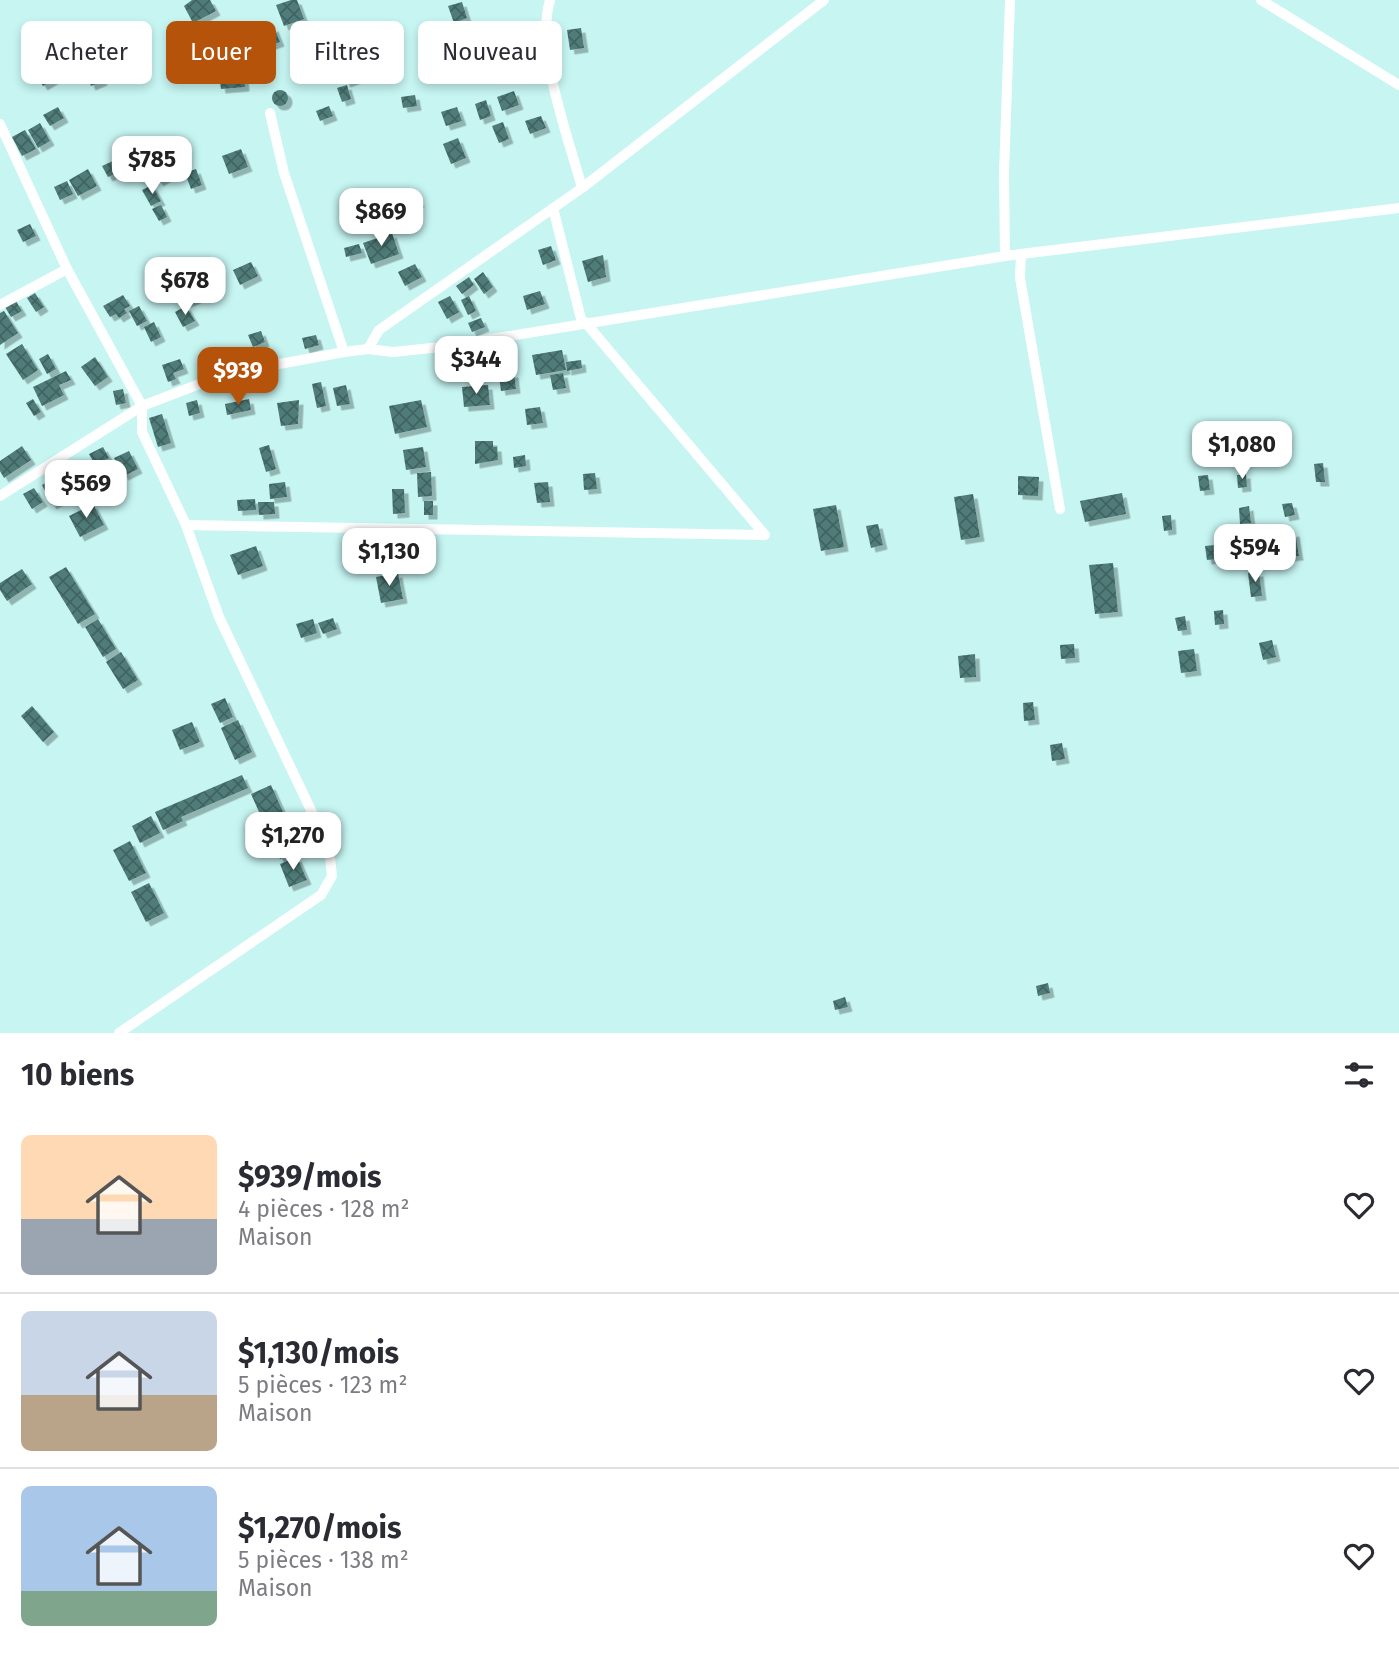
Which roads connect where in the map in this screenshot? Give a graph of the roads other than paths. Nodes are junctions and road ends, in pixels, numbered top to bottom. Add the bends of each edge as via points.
1 (551, 0) edge
2 (824, 0) edge
3 (1010, 0) edge
4 (1261, 0) edge
5 (1399, 85) edge
6 (270, 113) dead end
7 (0, 124) edge
8 (582, 188) junction
9 (553, 208) junction
10 (1399, 208) edge
11 (1021, 254) junction
12 (1005, 256) junction
13 (67, 269) junction
14 (0, 305) edge
15 (584, 322) junction
16 (368, 349) junction
17 (344, 352) junction
18 (142, 406) junction
19 (0, 496) edge
20 (1060, 509) dead end
21 (186, 525) junction
22 (119, 1033) edge

1 - 8 street via 546,15 547,50
2 - 8 street
3 - 12 street
4 - 5 street
6 - 17 street via 284,173
7 - 13 street
8 - 9 street
9 - 15 street
9 - 16 street via 379,330
10 - 11 street
11 - 12 street
11 - 20 street via 1020,278
12 - 15 street
13 - 14 street
13 - 18 street
15 - 16 street via 393,352
15 - 21 street via 765,535
16 - 17 street
17 - 18 street via 226,374
18 - 19 street
18 - 21 street via 142,432
21 - 22 street via 219,617 329,848 332,876 321,895

